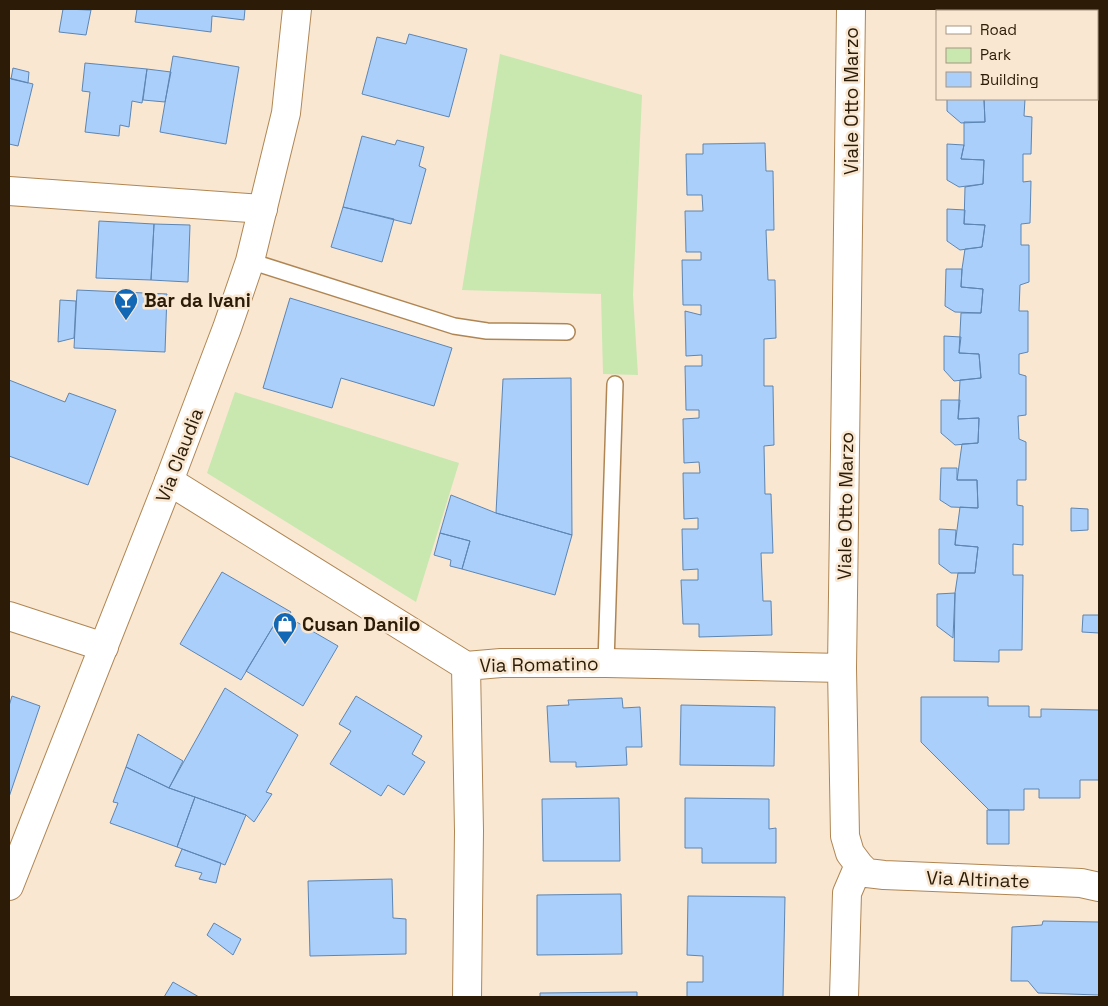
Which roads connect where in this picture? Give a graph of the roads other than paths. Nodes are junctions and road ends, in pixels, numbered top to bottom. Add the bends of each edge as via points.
1 (297, 9) edge
2 (851, 9) edge
3 (9, 191) edge
4 (263, 209) junction
5 (250, 261) junction
6 (567, 332) dead end
7 (615, 384) dead end
8 (169, 481) junction
9 (9, 616) edge
10 (104, 647) junction
11 (606, 663) junction
12 (466, 666) junction
13 (842, 668) junction
14 (859, 865) junction
15 (9, 886) edge
16 (1099, 887) edge
17 (467, 997) edge
18 (844, 997) edge

1 - 4 street, Via Claudia via 286,113
2 - 13 street, Viale Otto Marzo
3 - 4 street
4 - 5 street, Via Claudia
5 - 6 lane via 454,326 487,331
5 - 8 street, Via Claudia via 228,328
7 - 11 lane
8 - 10 street, Via Claudia
8 - 12 street, Via Romatino
9 - 10 street
10 - 15 street, Via Claudia
11 - 12 street, Via Romatino
11 - 13 street, Via Romatino
12 - 17 street via 469,831
13 - 14 street, Viale Otto Marzo via 845,836 850,853
14 - 16 street, Via Altinate via 867,873 884,875 1080,883
14 - 18 street via 847,894

